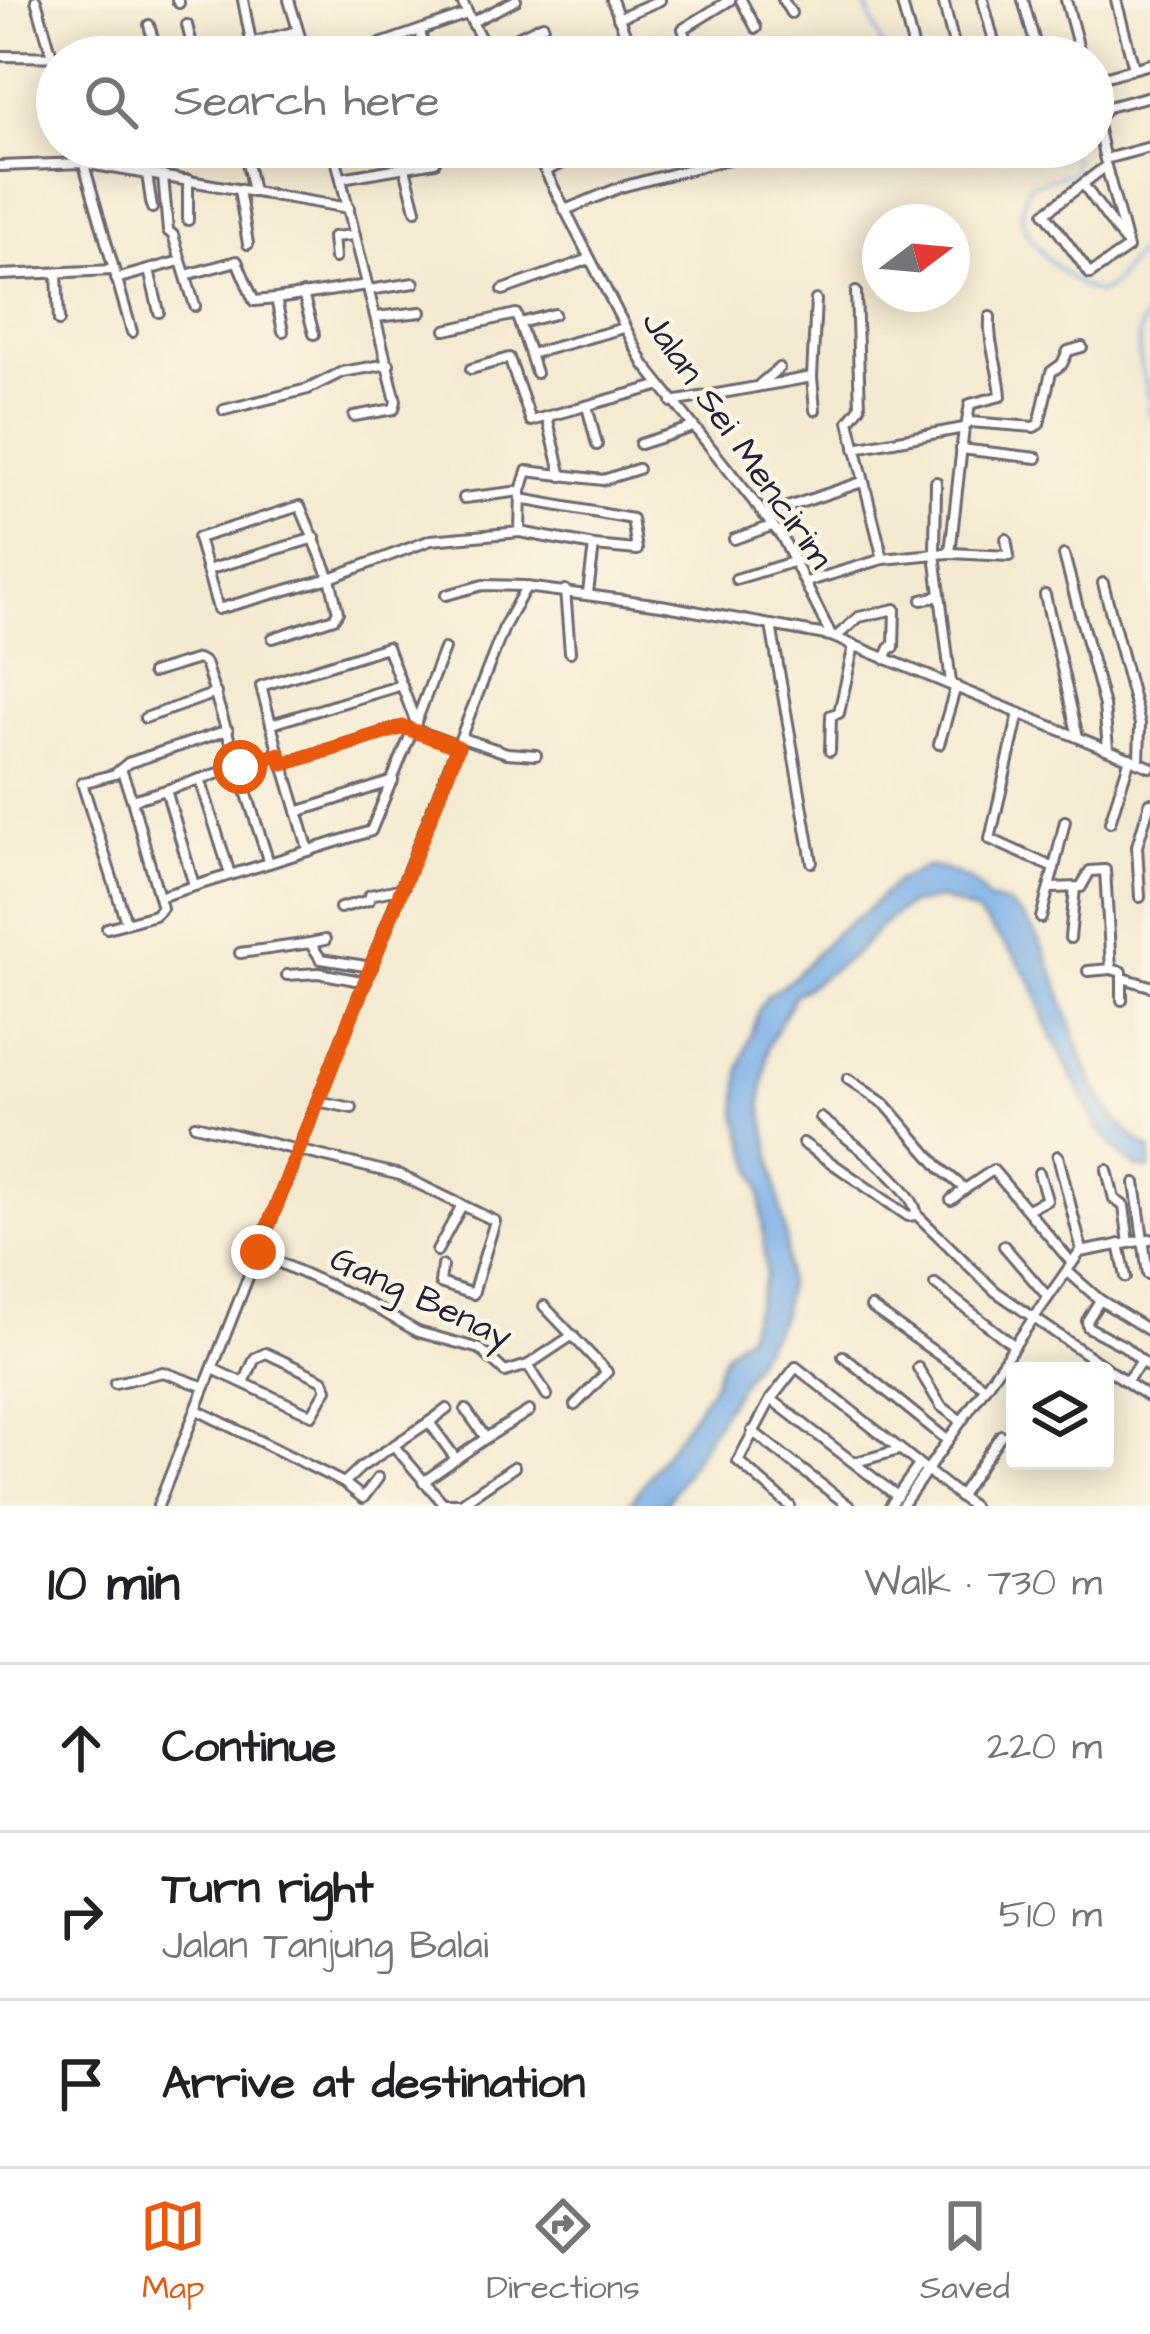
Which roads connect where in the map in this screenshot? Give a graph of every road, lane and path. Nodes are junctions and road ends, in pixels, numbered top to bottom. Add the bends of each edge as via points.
1 (36, 0) edge
2 (243, 0) edge
3 (289, 0) edge
4 (461, 0) edge
5 (516, 0) edge
6 (612, 0) edge
7 (660, 0) edge
8 (730, 0) edge
9 (741, 0) edge
10 (784, 0) edge
11 (901, 0) edge
12 (943, 0) edge
13 (983, 0) edge
14 (1023, 0) edge
15 (1066, 0) edge
16 (1116, 0) edge
17 (791, 13) dead end
18 (470, 18) junction
19 (618, 18) junction
20 (149, 25) dead end
21 (187, 25) dead end
22 (543, 25) dead end
23 (757, 28) dead end
24 (298, 31) junction
25 (420, 31) junction
26 (47, 36) edge
27 (152, 36) edge
28 (190, 36) edge
29 (252, 36) edge
30 (278, 36) edge
31 (300, 36) edge
32 (405, 36) edge
33 (421, 36) edge
34 (480, 36) edge
35 (523, 36) edge
36 (625, 36) edge
37 (685, 36) edge
38 (910, 36) edge
39 (951, 36) edge
40 (992, 36) edge
41 (1033, 36) edge
42 (1075, 36) edge
43 (36, 55) edge
44 (0, 56) edge
45 (1150, 64) edge
46 (1134, 68) junction
47 (1114, 74) edge
48 (1150, 96) edge
49 (1114, 105) edge
50 (1150, 147) edge
51 (1114, 159) edge
52 (36, 165) edge
53 (0, 166) edge
54 (84, 168) edge
55 (112, 168) edge
56 (248, 168) edge
57 (339, 168) edge
58 (405, 168) joint
59 (544, 168) edge
60 (552, 168) edge
61 (693, 168) edge
62 (1100, 168) edge
63 (1108, 168) edge
64 (545, 171) junction
65 (147, 174) junction
66 (163, 176) junction
67 (342, 178) junction
68 (188, 179) junction
69 (1083, 184) junction
70 (239, 190) junction
71 (253, 191) junction
72 (152, 208) dead end
73 (349, 208) junction
74 (416, 210) dead end
75 (565, 210) junction
76 (188, 220) dead end
77 (356, 235) junction
78 (248, 244) dead end
79 (1128, 248) junction
80 (335, 257) dead end
81 (590, 259) junction
82 (181, 261) junction
83 (148, 270) junction
84 (57, 273) junction
85 (0, 275) edge
86 (115, 275) junction
87 (186, 275) junction
88 (414, 283) dead end
89 (368, 287) junction
90 (503, 290) dead end
91 (856, 292) dead end
92 (303, 294) junction
93 (276, 299) junction
94 (816, 300) dead end
95 (195, 306) dead end
96 (159, 312) dead end
97 (421, 312) dead end
98 (554, 314) dead end
99 (989, 316) dead end
100 (376, 317) junction
101 (59, 321) dead end
102 (520, 323) junction
103 (624, 328) junction
104 (446, 330) dead end
105 (283, 331) dead end
106 (132, 332) dead end
107 (314, 334) dead end
108 (1082, 347) dead end
109 (530, 354) junction
110 (389, 364) junction
111 (779, 368) dead end
112 (470, 369) dead end
113 (536, 373) dead end
114 (812, 377) junction
115 (759, 385) junction
116 (658, 386) junction
117 (672, 402) junction
118 (587, 406) junction
119 (224, 410) dead end
120 (815, 410) dead end
121 (354, 416) dead end
122 (547, 417) junction
123 (965, 425) junction
124 (693, 428) junction
125 (640, 443) dead end
126 (597, 445) dead end
127 (855, 448) junction
128 (961, 449) junction
129 (1037, 458) dead end
130 (638, 469) dead end
131 (562, 476) junction
132 (862, 482) junction
133 (936, 482) dead end
134 (521, 495) junction
135 (464, 498) dead end
136 (764, 515) junction
137 (772, 526) junction
138 (520, 532) junction
139 (315, 538) junction
140 (734, 539) dead end
141 (1006, 539) dead end
142 (594, 546) junction
143 (935, 554) junction
144 (950, 554) junction
145 (1064, 556) dead end
146 (884, 559) junction
147 (796, 561) junction
148 (207, 570) junction
149 (330, 578) junction
150 (736, 579) dead end
151 (806, 582) junction
152 (1103, 583) dead end
153 (526, 587) junction
154 (566, 590) junction
155 (588, 593) junction
156 (446, 595) dead end
157 (1045, 595) dead end
158 (939, 596) junction
159 (922, 600) dead end
160 (771, 625) junction
161 (833, 637) junction
162 (273, 638) dead end
163 (854, 646) junction
164 (444, 649) dead end
165 (570, 652) dead end
166 (885, 659) junction
167 (152, 673) dead end
168 (953, 684) junction
169 (402, 685) junction
170 (215, 693) junction
171 (1018, 712) junction
172 (145, 718) dead end
173 (270, 724) junction
174 (414, 726) junction
175 (228, 730) junction
176 (1078, 737) junction
177 (460, 742) junction
178 (939, 744) dead end
179 (1108, 748) junction
180 (830, 752) dead end
181 (536, 755) dead end
182 (281, 759) junction
183 (1134, 760) junction
184 (240, 767) junction
185 (1150, 767) edge
186 (121, 769) junction
187 (200, 779) junction
188 (394, 781) junction
189 (166, 790) junction
190 (132, 800) junction
191 (1150, 803) edge
192 (297, 812) junction
193 (1065, 820) dead end
194 (1110, 822) dead end
195 (309, 851) junction
196 (812, 862) dead end
197 (269, 863) junction
198 (1054, 868) junction
199 (230, 874) junction
200 (194, 885) junction
201 (1050, 888) junction
202 (1075, 888) junction
203 (403, 889) junction
204 (162, 896) junction
205 (1140, 896) dead end
206 (340, 908) dead end
207 (1041, 918) dead end
208 (126, 922) junction
209 (107, 928) dead end
210 (1070, 938) dead end
211 (325, 940) dead end
212 (310, 944) junction
213 (241, 953) dead end
214 (372, 967) junction
215 (1111, 969) junction
216 (1088, 970) dead end
217 (287, 975) dead end
218 (1123, 978) junction
219 (366, 982) junction
220 (1150, 986) edge
221 (1122, 1000) dead end
222 (848, 1079) dead end
223 (317, 1101) junction
224 (352, 1108) dead end
225 (821, 1118) dead end
226 (195, 1126) dead end
227 (803, 1143) dead end
228 (297, 1152) junction
229 (1058, 1156) dead end
230 (1107, 1171) dead end
231 (1039, 1173) dead end
232 (1135, 1183) dead end
233 (965, 1189) junction
234 (951, 1200) dead end
235 (462, 1205) junction
236 (1027, 1209) junction
237 (917, 1215) junction
238 (1146, 1240) edge
239 (1124, 1244) junction
240 (1004, 1246) dead end
241 (437, 1251) dead end
242 (1082, 1251) junction
243 (258, 1252) junction
244 (442, 1267) dead end
245 (1069, 1267) junction
246 (1148, 1274) edge
247 (1126, 1277) dead end
248 (935, 1284) dead end
249 (1047, 1296) junction
250 (1100, 1300) junction
251 (544, 1306) dead end
252 (872, 1307) dead end
253 (1030, 1317) junction
254 (1150, 1331) edge
255 (472, 1334) dead end
256 (573, 1335) junction
257 (1012, 1344) junction
258 (474, 1347) junction
259 (843, 1356) dead end
260 (528, 1365) junction
261 (1146, 1365) edge
262 (917, 1368) dead end
263 (213, 1369) junction
264 (1127, 1380) junction
265 (115, 1383) dead end
266 (244, 1383) junction
267 (983, 1386) junction
268 (206, 1387) junction
269 (547, 1395) dead end
270 (1150, 1398) edge
271 (771, 1399) junction
272 (575, 1405) dead end
273 (447, 1408) dead end
274 (197, 1410) junction
275 (466, 1410) dead end
276 (529, 1411) dead end
277 (960, 1420) junction
278 (429, 1422) junction
279 (752, 1431) junction
280 (1000, 1435) dead end
281 (486, 1438) junction
282 (946, 1439) junction
283 (394, 1446) junction
284 (900, 1449) junction
285 (456, 1459) junction
286 (854, 1462) junction
287 (514, 1467) dead end
288 (922, 1467) junction
289 (378, 1478) dead end
290 (423, 1482) junction
291 (344, 1483) junction
292 (897, 1496) junction
293 (959, 1497) junction
294 (360, 1502) edge
295 (158, 1506) edge
296 (790, 1506) edge
297 (849, 1506) edge
298 (890, 1506) edge
299 (902, 1506) edge
300 (972, 1506) edge

1 - 26 street
2 - 29 street
3 - 24 street
4 - 18 street
5 - 18 street
6 - 19 street
7 - 19 street
8 - 37 street via 682,28
9 - 23 street
10 - 17 street
11 - 38 street
12 - 39 street
13 - 40 street
14 - 41 street
15 - 42 street
16 - 46 street
18 - 25 street
18 - 34 street
19 - 36 street
20 - 27 street
21 - 28 street
22 - 35 street
24 - 30 street
24 - 31 street
25 - 32 street
25 - 33 street
43 - 44 street
45 - 46 street
46 - 47 street
48 - 49 street
50 - 51 street
52 - 53 street
54 - 86 street
55 - 65 street
56 - 71 street
57 - 67 street
58 - 67 street
58 - 74 street
59 - 64 street, Jalan Sei Mencirim
60 - 64 street
61 - 75 street
62 - 69 street
63 - 79 street
64 - 75 street, Jalan Sei Mencirim
65 - 66 street
65 - 72 street
66 - 68 street
66 - 82 street via 168,231
67 - 73 street
68 - 70 street
68 - 76 street
69 - 79 street
69 - 79 street via 1044,215 1090,274
70 - 71 street
70 - 78 street
71 - 73 street
73 - 77 street
75 - 81 street, Jalan Sei Mencirim
77 - 80 street via 333,237
77 - 89 street
81 - 90 street
81 - 103 street, Jalan Sei Mencirim
82 - 83 street
82 - 87 street
83 - 86 street
83 - 96 street
84 - 85 street
84 - 86 street
84 - 101 street
86 - 106 street
87 - 93 street via 237,261 254,301
87 - 95 street
88 - 89 street
89 - 92 street
89 - 100 street
91 - 127 street via 860,407 849,421
92 - 93 street
92 - 107 street
93 - 105 street
94 - 114 street
97 - 100 street
98 - 102 street
99 - 123 street via 1001,396 970,404
100 - 110 street
102 - 104 street via 516,314
102 - 109 street
103 - 109 street
103 - 116 street, Jalan Sei Mencirim
108 - 123 street via 1052,372 1036,426
109 - 113 street
110 - 119 street
110 - 121 street via 394,409
111 - 115 street
112 - 122 street via 509,358 530,421
114 - 115 street
114 - 120 street
115 - 117 street
116 - 117 street, Jalan Sei Mencirim
116 - 118 street
117 - 124 street, Jalan Sei Mencirim
118 - 122 street
118 - 126 street
122 - 131 street
123 - 127 street
123 - 128 street
124 - 125 street
124 - 136 street, Jalan Sei Mencirim
127 - 132 street
128 - 129 street
128 - 144 street
130 - 131 street via 603,480
131 - 134 street via 527,472
132 - 136 street
132 - 146 street
133 - 143 street
134 - 135 street
134 - 138 street
134 - 142 street via 632,519 638,550
136 - 137 street, Jalan Sei Mencirim
137 - 140 street
137 - 147 street, Jalan Sei Mencirim
138 - 142 street
138 - 149 street via 431,541
139 - 148 street
139 - 148 street via 298,506 200,537
139 - 149 street
141 - 144 street via 1009,556
142 - 155 street
143 - 144 street
143 - 146 street
143 - 158 street
145 - 179 street
146 - 151 street
147 - 150 street
147 - 151 street, Jalan Sei Mencirim
148 - 149 street via 220,610
149 - 162 street via 337,616
151 - 161 street, Jalan Sei Mencirim
152 - 183 street via 1140,724
153 - 154 street
153 - 156 street via 483,585
153 - 177 street
154 - 155 street
154 - 165 street
155 - 160 street
157 - 176 street
158 - 159 street
158 - 168 street
160 - 161 street
160 - 196 street
161 - 163 street
161 - 166 street via 859,617 895,609 894,647
163 - 166 street
163 - 180 street via 839,713 831,715
164 - 174 street
166 - 168 street
167 - 170 street via 202,660
168 - 171 street
168 - 178 street
169 - 173 street
169 - 173 street via 385,647 261,686
169 - 174 street
170 - 172 street
170 - 175 street
171 - 176 street
171 - 198 street via 990,839
173 - 182 street
174 - 177 street
174 - 182 street
174 - 188 street
175 - 184 street
175 - 186 street
176 - 179 street
177 - 181 street
177 - 203 street
179 - 183 street
182 - 184 street
182 - 192 street
183 - 185 street
183 - 194 street
184 - 187 street
184 - 197 street
186 - 190 street
186 - 208 street via 77,784
187 - 189 street
187 - 199 street
188 - 192 street
188 - 195 street via 371,832
189 - 190 street
189 - 200 street
190 - 204 street
191 - 205 street via 1137,846
192 - 195 street
193 - 198 street
195 - 197 street
197 - 199 street
198 - 201 street
199 - 200 street
200 - 204 street
201 - 202 street
201 - 207 street
202 - 210 street
202 - 215 street via 1090,871 1105,870
203 - 206 street
203 - 214 street
204 - 208 street via 160,913
208 - 209 street
211 - 212 street
212 - 213 street
212 - 214 street via 316,957
214 - 219 street
215 - 216 street
215 - 218 street
217 - 219 street
218 - 220 street
218 - 221 street
219 - 223 street
222 - 233 street via 886,1105
223 - 224 street
223 - 228 street
225 - 237 street via 890,1177
226 - 228 street
227 - 237 street
228 - 235 street via 400,1175
228 - 243 street
229 - 242 street
230 - 239 street via 1124,1206
231 - 236 street via 1047,1200
232 - 238 street
233 - 234 street
233 - 236 street via 992,1170
235 - 241 street
235 - 244 street via 495,1221 473,1294 440,1283
236 - 245 street
237 - 253 street
238 - 239 street
238 - 246 street
239 - 242 street
239 - 247 street
240 - 249 street
242 - 245 street
243 - 258 street, Gang Benay via 418,1332
243 - 263 street
245 - 249 street
245 - 250 street
248 - 257 street
249 - 253 street
250 - 254 street
250 - 261 street via 1088,1327
251 - 256 street
252 - 267 street
253 - 257 street
253 - 264 street
255 - 258 street
256 - 260 street
256 - 272 street via 607,1372
257 - 267 street
258 - 260 street, Gang Benay via 505,1372
259 - 282 street
260 - 269 street, Gang Benay
261 - 264 street
262 - 277 street
263 - 266 street
263 - 268 street
264 - 270 street
265 - 268 street via 163,1372
266 - 266 street via 312,1415 327,1389 266,1353
267 - 277 street
268 - 274 street
271 - 279 street
271 - 284 street via 796,1366
271 - 286 street
273 - 278 street
274 - 291 street
274 - 295 street
275 - 281 street
276 - 281 street
277 - 282 street
278 - 283 street
278 - 285 street
279 - 296 street via 738,1464
279 - 297 street
280 - 293 street
281 - 285 street
282 - 288 street
283 - 290 street
283 - 291 street
284 - 286 street
284 - 288 street
285 - 290 street
286 - 292 street
287 - 290 street via 461,1503 438,1501
288 - 292 street
288 - 293 street
288 - 299 street
289 - 294 street
291 - 294 street
292 - 298 street
293 - 300 street

